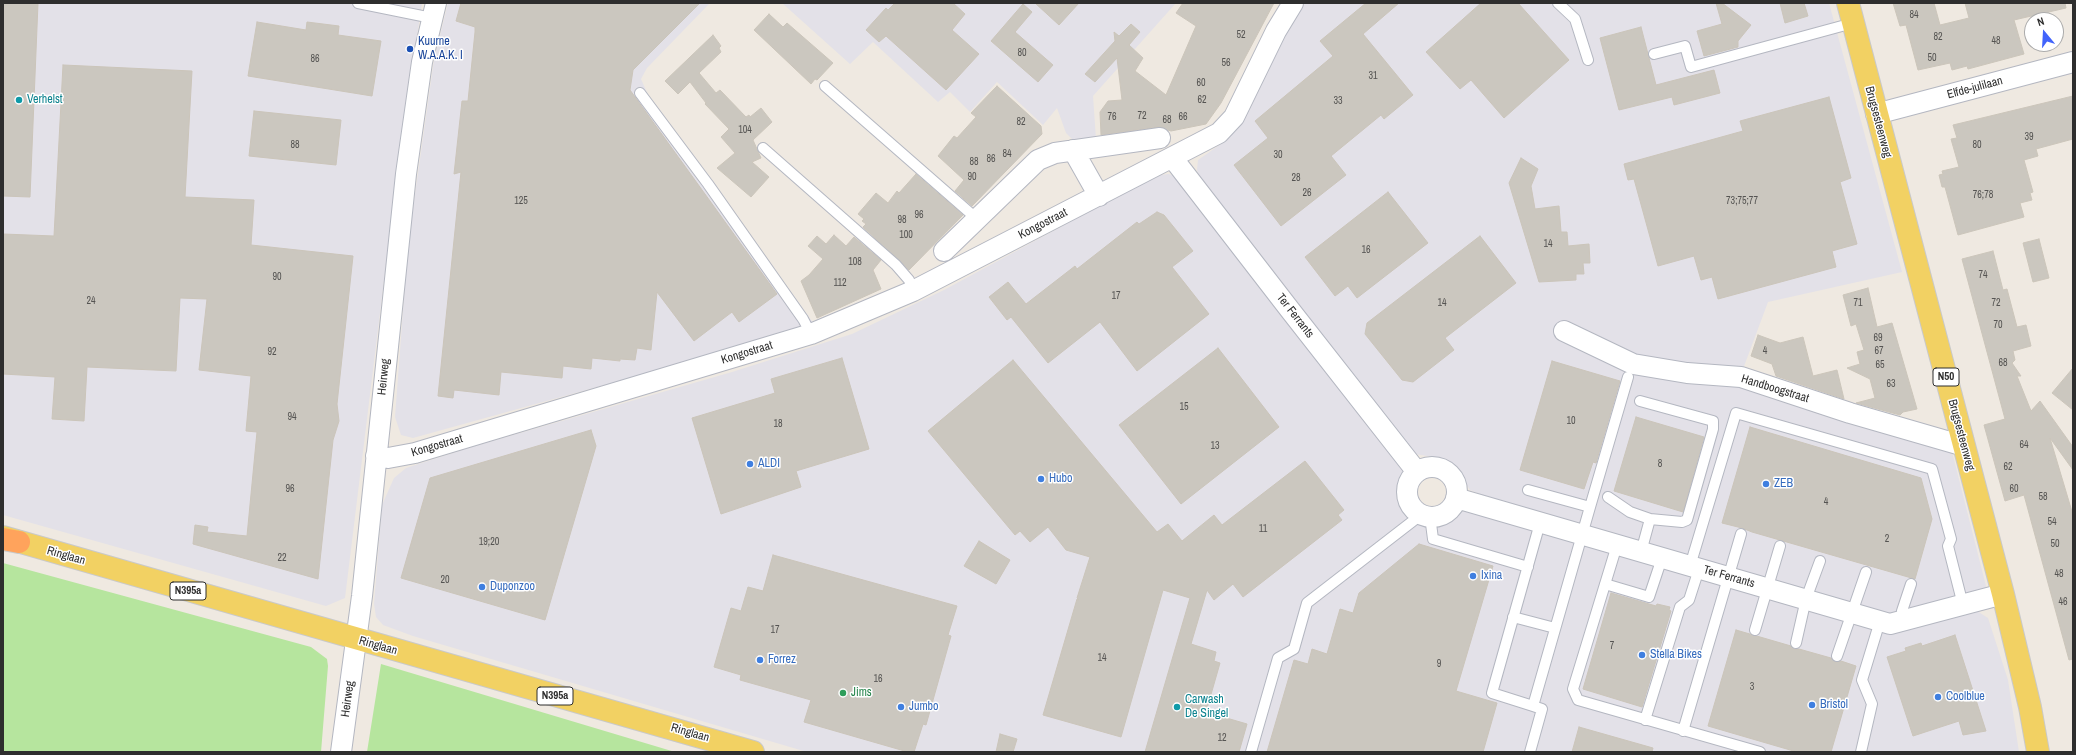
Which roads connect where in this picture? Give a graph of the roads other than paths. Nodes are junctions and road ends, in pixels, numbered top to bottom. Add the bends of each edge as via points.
1 (358, 3) edge
2 (1293, 3) edge
3 (1558, 3) edge
4 (434, 11) edge
5 (1850, 13) edge
6 (1654, 54) dead end
7 (1588, 60) dead end
8 (2073, 62) edge
9 (825, 86) dead end
10 (640, 94) dead end
11 (1876, 114) junction
12 (1160, 138) dead end
13 (763, 148) dead end
14 (1073, 150) junction
15 (1175, 158) junction
16 (1099, 196) junction
17 (977, 219) junction
18 (944, 251) dead end
19 (913, 291) junction
20 (1564, 331) dead end
21 (811, 334) junction
22 (1628, 377) dead end
23 (1640, 400) dead end
24 (1964, 446) junction
25 (376, 456) junction
26 (1417, 472) junction
27 (1528, 490) dead end
28 (1608, 497) dead end
29 (1456, 498) junction
30 (1590, 507) junction
31 (1426, 515) junction
32 (1650, 519) junction
33 (1540, 523) junction
34 (1741, 534) dead end
35 (1582, 535) junction
36 (8, 539) edge
37 (1617, 545) junction
38 (1780, 546) dead end
39 (1641, 552) junction
40 (1662, 558) junction
41 (1820, 560) dead end
42 (1528, 567) junction
43 (1695, 567) junction
44 (1866, 572) dead end
45 (1729, 577) junction
46 (1605, 584) junction
47 (1910, 584) dead end
48 (1767, 588) junction
49 (2004, 594) junction
50 (1806, 599) junction
51 (1963, 605) junction
52 (1852, 613) junction
53 (1513, 617) junction
54 (1906, 619) junction
55 (1880, 621) junction
56 (1555, 628) junction
57 (1755, 630) dead end
58 (357, 640) junction
59 (1796, 643) dead end
60 (1837, 656) dead end
61 (1533, 706) junction
62 (1645, 720) junction
63 (1683, 731) junction
64 (341, 752) edge
65 (753, 752) edge
66 (1251, 752) edge
67 (1530, 752) edge
68 (1760, 752) edge
69 (1861, 752) edge
70 (2038, 752) edge

1 - 4 lane
2 - 15 street, Kongostraat via 1276,31 1234,117 1219,133
3 - 7 lane via 1575,19
4 - 25 street, Heirweg via 422,62 406,174
5 - 6 lane via 1691,67 1686,46
5 - 11 main road, Brugsesteenweg / N50
8 - 11 street, Elfde-julilaan
9 - 17 lane
10 - 21 lane via 708,184
11 - 24 main road, Brugsesteenweg / N50
12 - 14 street
13 - 19 lane via 896,265 909,280
14 - 16 street
14 - 17 street via 1055,153 1038,160
15 - 16 street, Kongostraat
15 - 26 street, Ter Ferrants
16 - 19 street, Kongostraat
17 - 18 street
19 - 21 street, Kongostraat
20 - 24 street, Handboogstraat via 1633,364 1687,373 1741,377 1850,413
21 - 25 street, Kongostraat via 415,453 388,458
22 - 30 lane
23 - 32 lane via 1713,421 1713,429 1687,520 1682,522
24 - 49 main road, Brugsesteenweg / N50
25 - 58 street, Heirweg
26 - 29 street via 1429,467 1445,471 1456,485
26 - 31 street via 1411,478 1407,494 1410,503
27 - 30 lane
28 - 32 lane via 1630,512
29 - 31 street via 1449,510 1442,514
29 - 33 street, Ter Ferrants
30 - 35 lane
31 - 42 lane via 1433,539
31 - 66 lane via 1307,604 1294,649 1278,658
32 - 39 lane
33 - 35 street, Ter Ferrants
33 - 42 lane
34 - 45 lane
35 - 37 street, Ter Ferrants
35 - 56 lane
36 - 58 main road, Ringlaan / N395a
37 - 39 street, Ter Ferrants
37 - 46 lane
38 - 48 lane
39 - 40 street, Ter Ferrants
40 - 43 street, Ter Ferrants
40 - 46 lane via 1649,597
41 - 50 lane
42 - 53 lane
43 - 45 street, Ter Ferrants
43 - 51 lane via 1736,413 1932,469 1951,539 1948,546
43 - 62 lane via 1689,600 1680,607
44 - 52 lane
45 - 48 street, Ter Ferrants
45 - 63 lane
46 - 62 lane via 1574,689 1578,700
47 - 54 lane via 1902,611
48 - 50 street, Ter Ferrants
48 - 57 lane
49 - 51 street, Ter Ferrants
49 - 70 main road, Brugsesteenweg / N50
50 - 52 street, Ter Ferrants
50 - 59 lane
51 - 54 street, Ter Ferrants
52 - 55 street, Ter Ferrants
52 - 60 lane
53 - 56 lane
53 - 61 lane via 1492,693
54 - 55 street, Ter Ferrants via 1890,624
55 - 69 lane via 1862,680 1872,704
56 - 61 lane
58 - 64 street, Heirweg
58 - 65 main road, Ringlaan / N395a
61 - 67 lane via 1542,709
62 - 63 lane
63 - 68 lane

